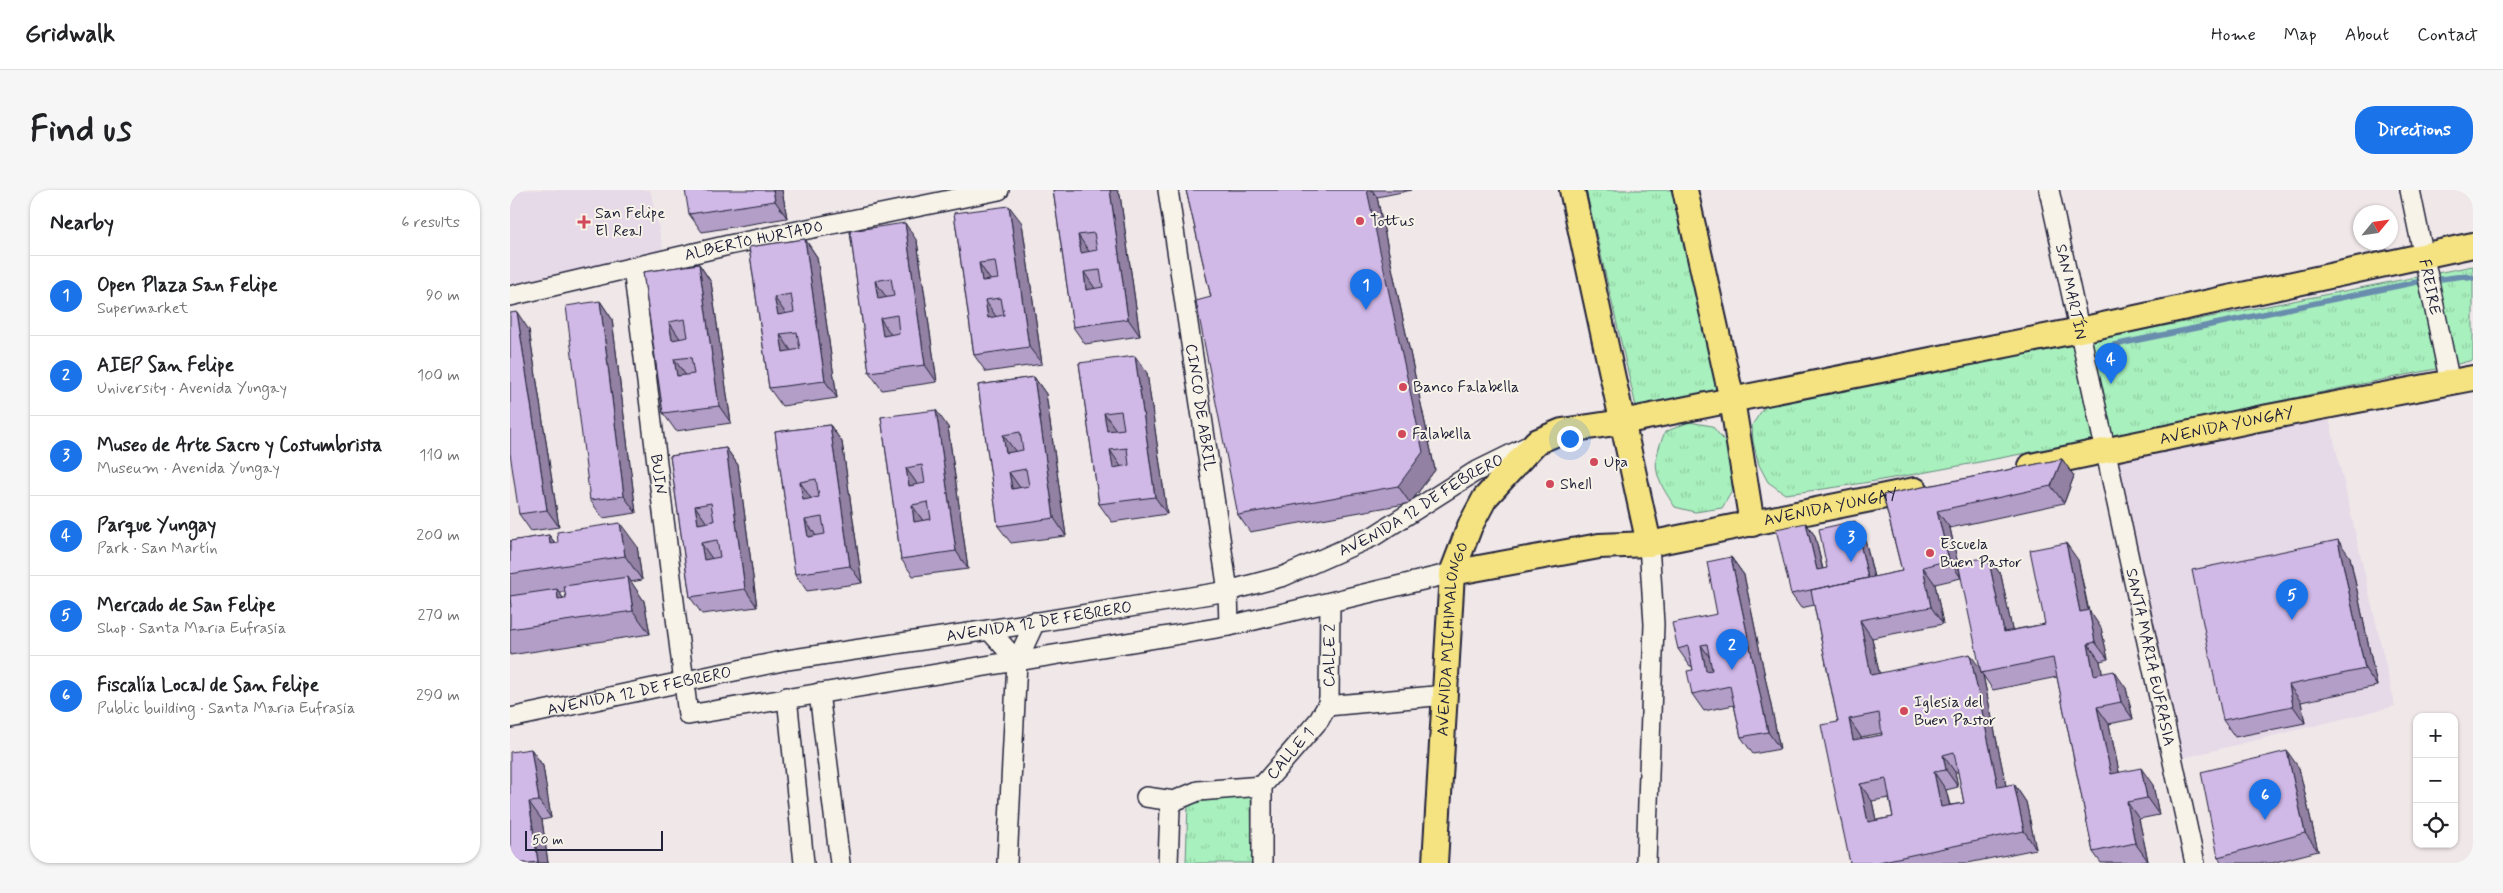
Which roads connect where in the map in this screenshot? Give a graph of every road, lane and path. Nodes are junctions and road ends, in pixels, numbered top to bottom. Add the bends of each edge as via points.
1 (999, 190) edge
2 (1168, 190) edge
3 (1572, 190) edge
4 (1685, 190) edge
5 (2049, 190) edge
6 (2410, 190) edge
7 (2473, 245) edge
8 (2424, 255) junction
9 (632, 268) junction
10 (510, 296) edge
11 (2080, 330) junction
12 (2473, 378) edge
13 (2450, 382) junction
14 (1732, 400) junction
15 (1622, 422) junction
16 (1536, 442) junction
17 (2107, 450) junction
18 (2011, 470) edge
19 (1934, 486) edge
20 (1752, 524) junction
21 (1649, 544) junction
22 (1452, 573) junction
23 (1228, 591) junction
24 (1330, 603) junction
25 (1035, 622) junction
26 (1229, 626) junction
27 (989, 630) junction
28 (1017, 662) junction
29 (683, 681) junction
30 (819, 693) junction
31 (1445, 696) junction
32 (787, 697) junction
33 (1327, 706) junction
34 (688, 715) joint
35 (510, 718) edge
36 (1262, 786) junction
37 (1146, 797) dead end
38 (1174, 801) junction
39 (804, 863) edge
40 (840, 863) edge
41 (1007, 863) edge
42 (1168, 863) edge
43 (1262, 863) edge
44 (1435, 863) edge
45 (1646, 863) edge
46 (2195, 863) edge

1 - 9 street, ALBERTO HURTADO
2 - 23 street, CINCO DE ABRIL
3 - 15 main road
4 - 14 main road
5 - 11 street, SAN MARTÍN
6 - 8 street, FREIRE
7 - 8 main road
8 - 11 main road
8 - 13 street, FREIRE
9 - 10 street, ALBERTO HURTADO
9 - 29 street, BUIN
11 - 14 main road
11 - 17 street, SAN MARTÍN
12 - 13 main road, AVENIDA YUNGAY
13 - 17 main road, AVENIDA YUNGAY
14 - 15 main road
14 - 20 main road
15 - 16 main road via 1562,431
15 - 21 main road
16 - 22 main road, AVENIDA MICHIMALONGO via 1485,498
16 - 23 street, AVENIDA 12 DE FEBRERO via 1473,473 1374,536 1284,576
17 - 18 main road, AVENIDA YUNGAY
17 - 46 street, SANTA MARIA EUFRASIA
19 - 20 main road, AVENIDA YUNGAY
20 - 21 main road, AVENIDA YUNGAY
21 - 22 main road, AVENIDA YUNGAY via 1599,546
21 - 45 street via 1654,624
22 - 24 street, AVENIDA 12 DE FEBRERO
22 - 31 main road, AVENIDA MICHIMALONGO
23 - 25 street, AVENIDA 12 DE FEBRERO
23 - 26 street, CINCO DE ABRIL
24 - 26 street, AVENIDA 12 DE FEBRERO
24 - 33 street, CALLE 2 via 1330,698
25 - 27 street, AVENIDA 12 DE FEBRERO
25 - 28 street
26 - 28 street, AVENIDA 12 DE FEBRERO
27 - 28 street
27 - 29 street, AVENIDA 12 DE FEBRERO via 787,660
28 - 30 street, AVENIDA 12 DE FEBRERO
28 - 41 street
29 - 34 street, BUIN
29 - 35 street, AVENIDA 12 DE FEBRERO
30 - 32 street, AVENIDA 12 DE FEBRERO
30 - 40 street
31 - 33 street
31 - 44 main road, AVENIDA MICHIMALONGO
32 - 34 street, AVENIDA 12 DE FEBRERO
32 - 39 street
33 - 36 street, CALLE 1 via 1319,720
36 - 38 street via 1198,791
36 - 43 street, CALLE 1
37 - 38 street
38 - 42 street via 1170,809

